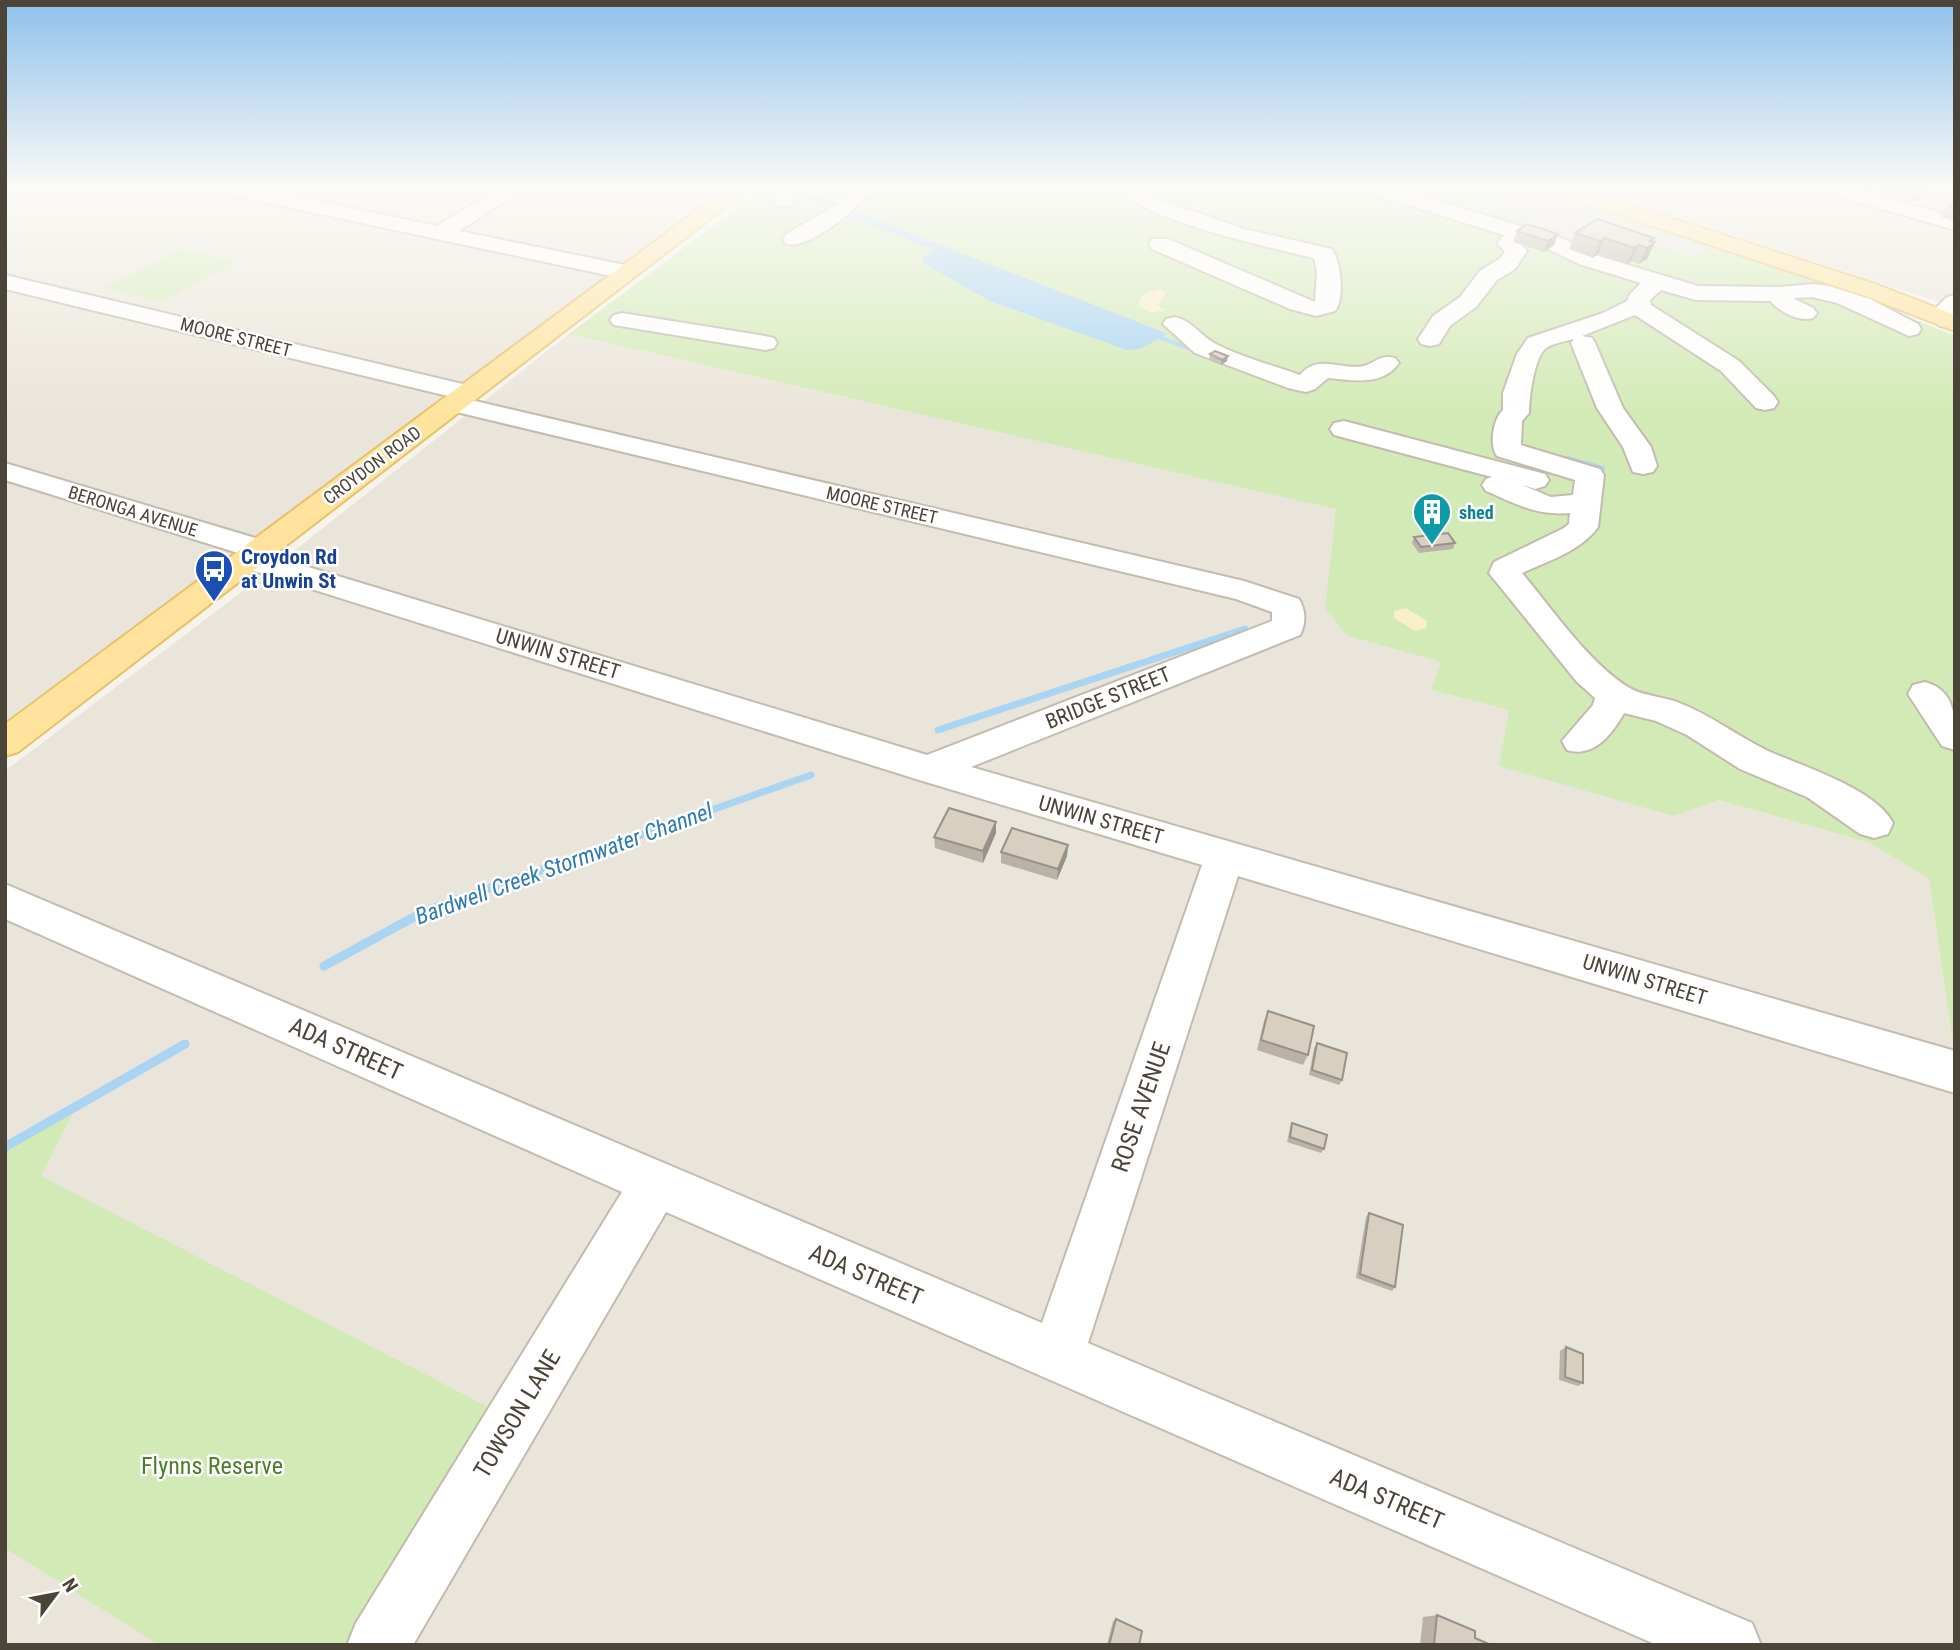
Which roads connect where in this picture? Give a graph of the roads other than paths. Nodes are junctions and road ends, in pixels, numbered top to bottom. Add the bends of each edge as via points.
1 (591, 265) edge
2 (635, 265) edge
3 (1208, 265) edge
4 (1326, 265) edge
5 (1508, 265) edge
6 (1603, 265) edge
7 (1794, 265) edge
8 (625, 272) junction
9 (1657, 281) junction
10 (5, 282) edge
11 (1778, 293) junction
12 (659, 304) dead end
13 (1638, 305) junction
14 (1805, 313) dead end
15 (1953, 317) edge
16 (1175, 324) dead end
17 (1909, 329) dead end
18 (1430, 339) dead end
19 (765, 343) dead end
20 (1583, 343) dead end
21 (1297, 383) junction
22 (459, 398) junction
23 (1765, 401) dead end
24 (1344, 429) dead end
25 (1643, 466) dead end
26 (5, 471) edge
27 (1453, 478) dead end
28 (1587, 499) junction
29 (255, 554) junction
30 (1287, 627) joint
31 (1925, 694) dead end
32 (1614, 695) junction
33 (13, 729) edge
34 (1955, 737) edge
35 (1580, 741) dead end
36 (929, 769) junction
37 (1874, 823) dead end
38 (1225, 856) junction
39 (5, 901) edge
40 (1955, 1073) edge
41 (655, 1184) junction
42 (1057, 1357) junction
43 (378, 1645) edge
44 (1730, 1645) edge

1 - 8 street
2 - 8 main road, CROYDON ROAD
3 - 4 street via 1316,309 1327,306
5 - 18 street via 1488,276 1484,288 1441,321
6 - 9 street
7 - 15 main road
8 - 22 main road, CROYDON ROAD
9 - 11 street via 1696,293
9 - 13 street via 1642,292
10 - 22 street, MOORE STREET
11 - 14 street via 1786,304
11 - 17 street via 1832,292
12 - 19 street via 631,321
13 - 23 street via 1730,366
13 - 28 street via 1537,343 1516,393 1516,413 1509,418 1507,450 1587,473
16 - 21 street via 1205,349
20 - 25 street via 1610,408 1637,447
21 - 21 street via 1306,384 1315,374 1377,369 1332,399
22 - 29 main road, CROYDON ROAD
22 - 30 street, MOORE STREET via 629,447 1244,591 1289,606
24 - 28 street
26 - 29 street, BERONGA AVENUE
27 - 28 street via 1489,483 1548,506
28 - 32 street via 1583,527 1505,573 1589,674
29 - 33 main road, CROYDON ROAD
29 - 36 street, UNWIN STREET
30 - 36 street, BRIDGE STREET
31 - 34 street
32 - 35 street via 1608,711
32 - 37 street via 1700,726 1753,759 1820,787
36 - 38 street, UNWIN STREET
38 - 40 street, UNWIN STREET
38 - 42 street, ROSE AVENUE
39 - 41 street, ADA STREET
41 - 42 street, ADA STREET
41 - 43 street, TOWSON LANE
42 - 44 street, ADA STREET

